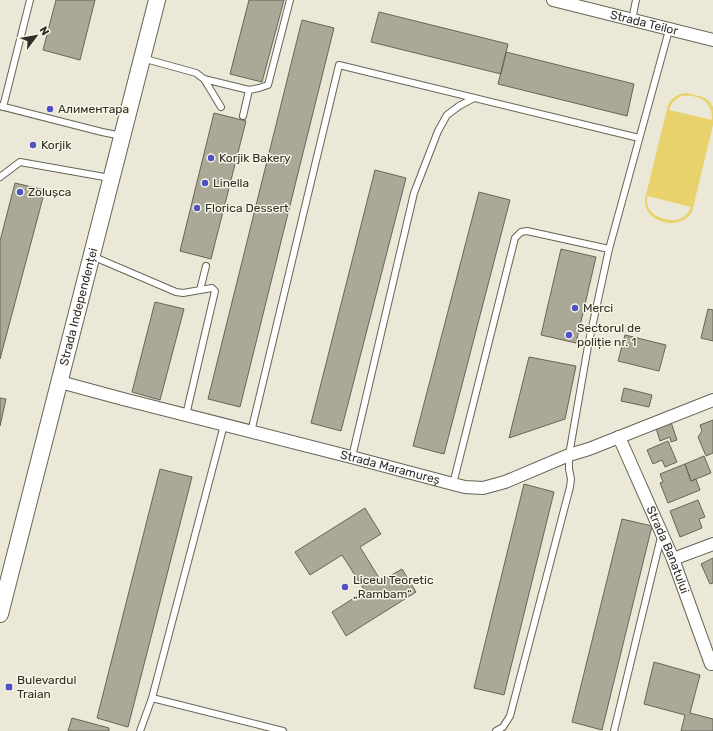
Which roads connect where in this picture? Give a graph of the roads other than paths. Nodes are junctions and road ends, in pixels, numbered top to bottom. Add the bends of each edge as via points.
1 (30, 0) edge
2 (157, 0) edge
3 (290, 0) edge
4 (553, 0) edge
5 (636, 0) edge
6 (632, 20) junction
7 (669, 30) junction
8 (713, 40) edge
9 (142, 58) junction
10 (204, 79) junction
11 (249, 90) junction
12 (474, 98) junction
13 (1, 107) edge
14 (221, 107) dead end
15 (242, 116) dead end
16 (122, 136) junction
17 (639, 138) junction
18 (0, 177) edge
19 (112, 178) junction
20 (609, 249) junction
21 (92, 256) junction
22 (206, 266) dead end
23 (200, 290) junction
24 (60, 382) junction
25 (713, 400) edge
26 (186, 415) junction
27 (224, 425) junction
28 (250, 432) junction
29 (619, 437) junction
30 (569, 455) junction
31 (352, 457) junction
32 (453, 484) junction
33 (662, 534) junction
34 (713, 544) edge
35 (673, 559) junction
36 (0, 614) edge
37 (711, 664) dead end
38 (152, 698) junction
39 (140, 731) edge
40 (283, 731) edge
41 (496, 731) edge
42 (614, 731) edge

1 - 13 lane
2 - 9 main road, Strada Independenței
3 - 11 lane via 268,85
4 - 6 street, Strada Teilor
5 - 6 lane
6 - 7 street, Strada Teilor
7 - 8 street, Strada Teilor
7 - 17 lane
9 - 10 lane via 196,73
9 - 16 main road, Strada Independenței
10 - 11 lane
10 - 14 lane
11 - 15 lane
12 - 17 lane
12 - 28 lane via 339,65
12 - 31 lane via 447,115 414,193
13 - 16 lane
16 - 19 main road, Strada Independenței
17 - 20 lane
18 - 19 lane via 20,162
19 - 21 main road, Strada Independenței
20 - 30 lane via 588,346
20 - 32 lane via 527,231 520,232 515,238
21 - 23 lane via 176,292
21 - 24 main road, Strada Independenței
22 - 23 lane
23 - 26 lane via 212,288 215,291
24 - 26 street, Strada Maramureș
24 - 36 main road, Strada Independenței
25 - 29 street, Strada Maramureș
26 - 27 street, Strada Maramureș
27 - 28 street, Strada Maramureș
27 - 38 lane
28 - 31 street, Strada Maramureș
29 - 30 street, Strada Maramureș
29 - 33 street, Strada Banatului
30 - 32 street, Strada Maramureș via 505,482 483,488
30 - 41 lane via 572,479 510,716 503,727
31 - 32 street, Strada Maramureș
33 - 35 street, Strada Banatului
33 - 42 lane
34 - 35 street
35 - 37 street, Strada Banatului
38 - 39 lane
38 - 40 lane

